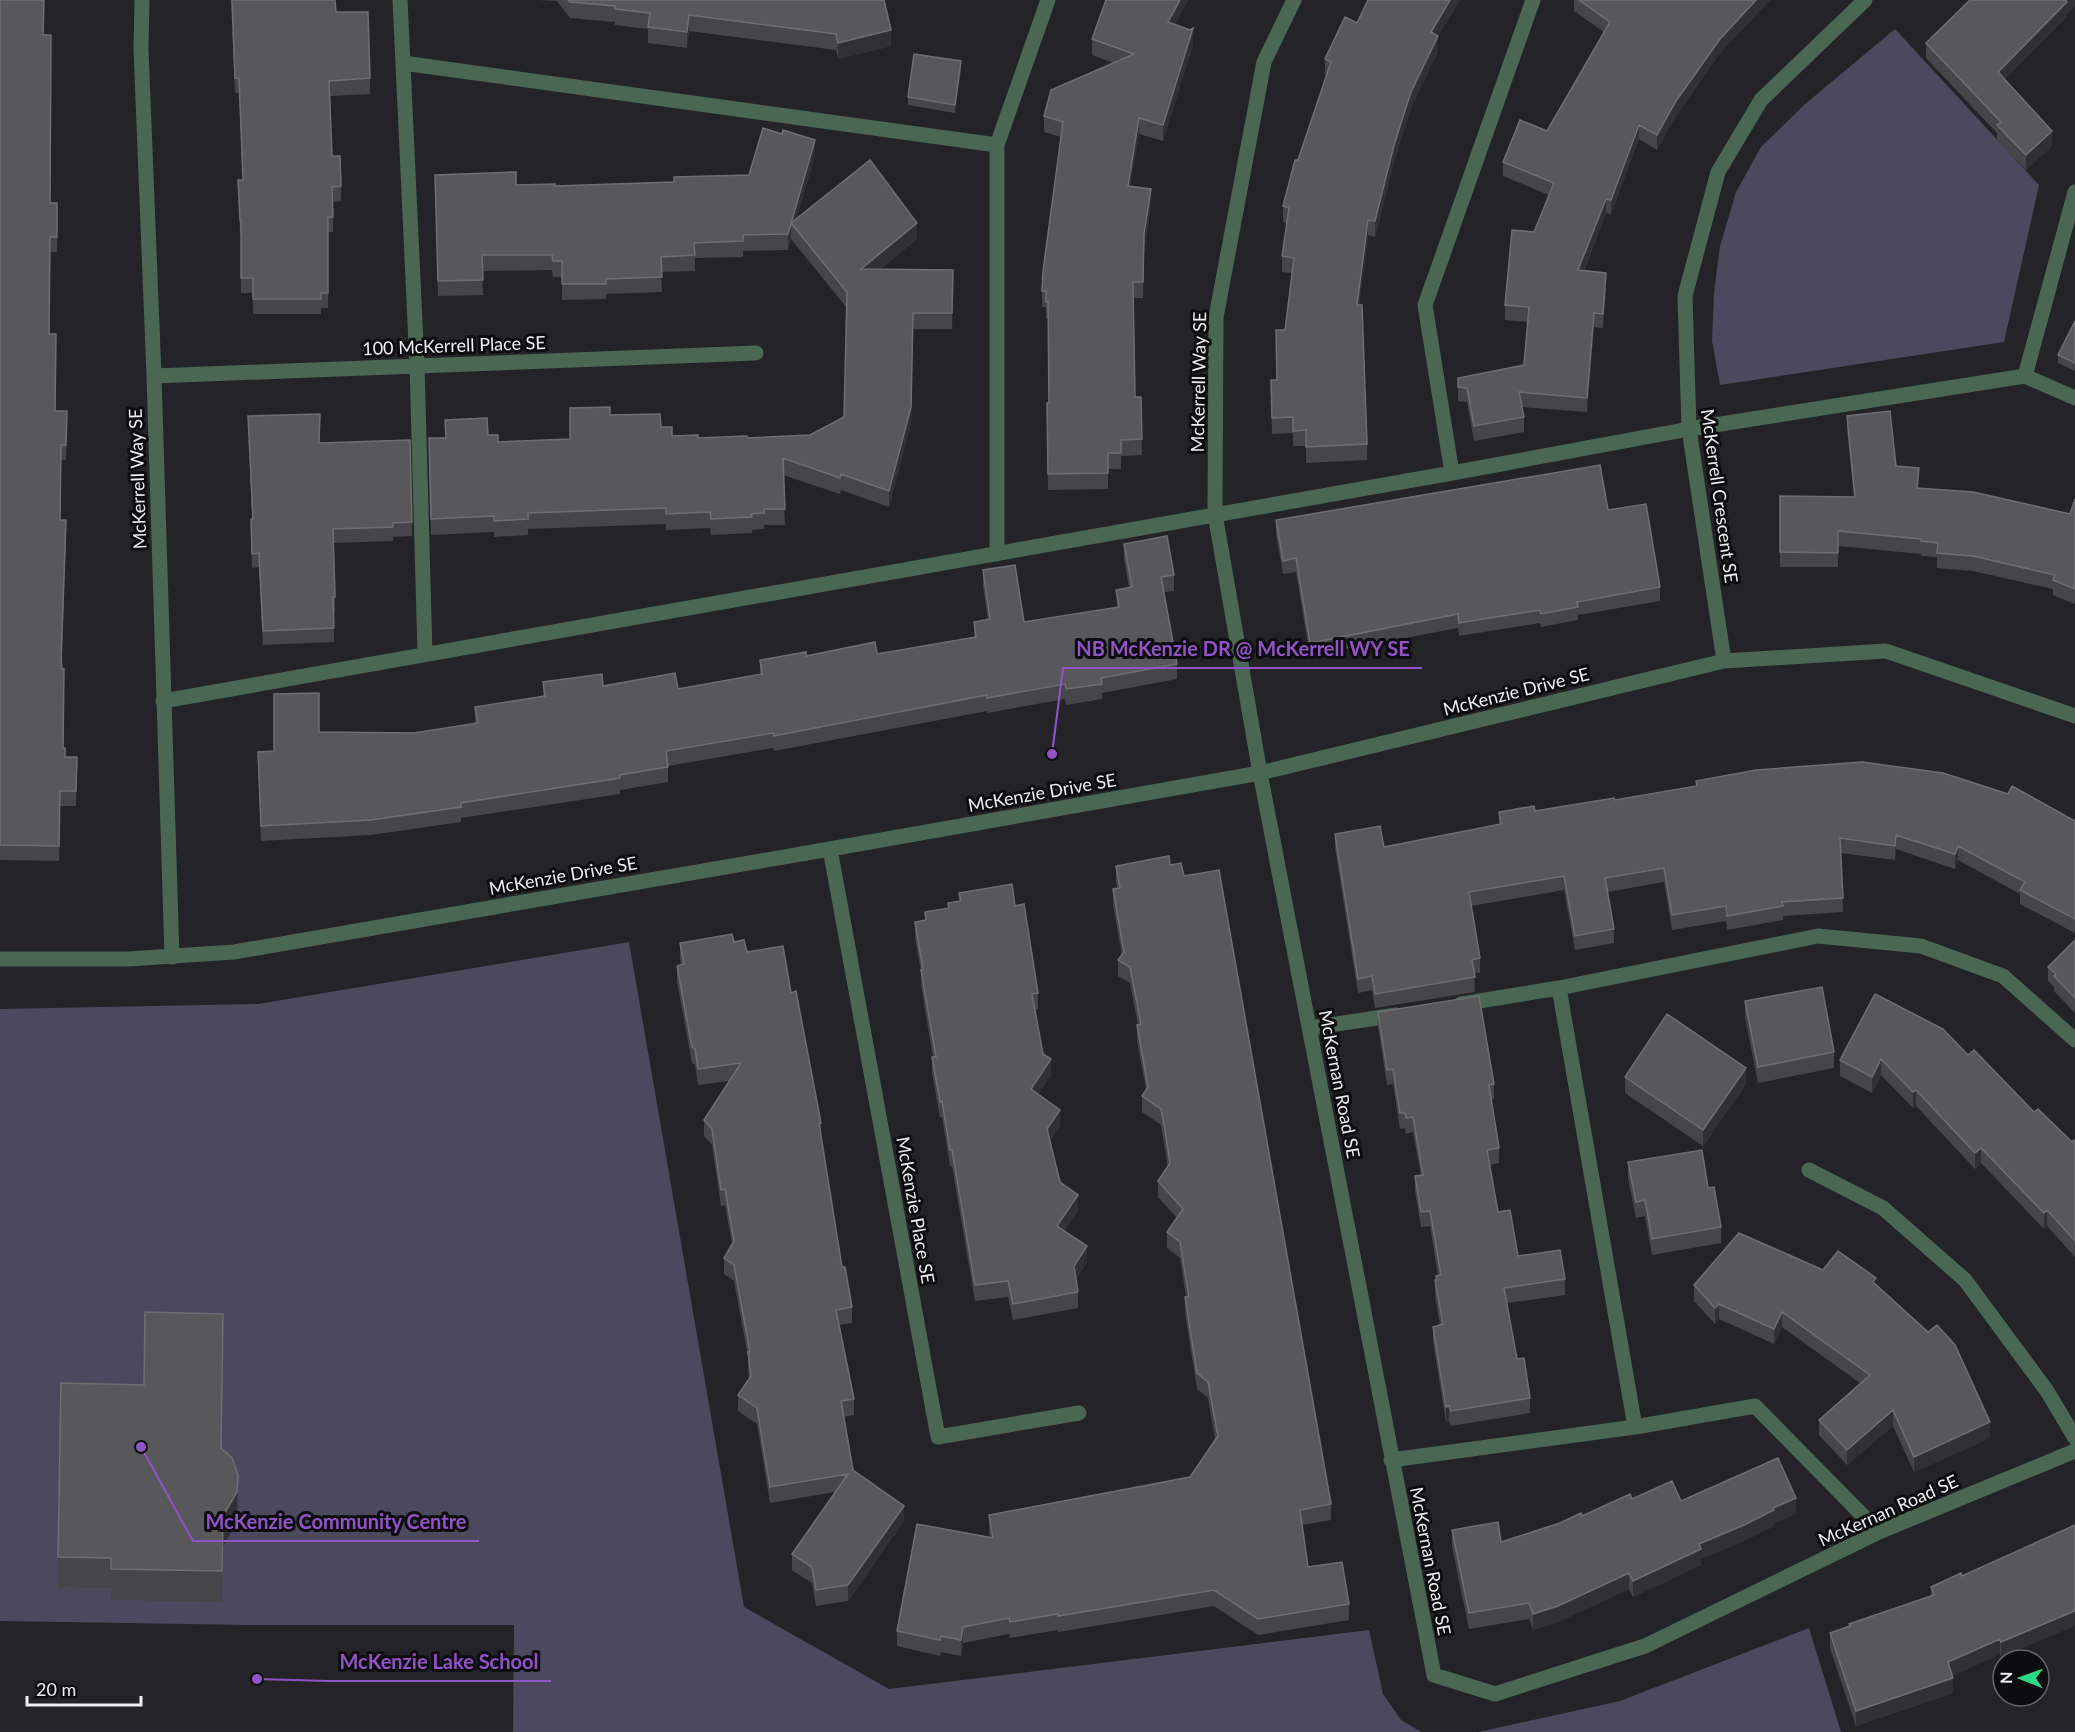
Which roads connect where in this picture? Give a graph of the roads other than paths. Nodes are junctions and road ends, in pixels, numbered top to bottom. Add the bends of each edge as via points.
1 (142, 0) edge
2 (400, 0) edge
3 (1048, 0) edge
4 (1294, 0) edge
5 (1533, 0) edge
6 (1865, 0) edge
7 (403, 63) junction
8 (998, 145) junction
9 (2075, 192) edge
10 (756, 353) dead end
11 (417, 366) junction
12 (154, 376) junction
13 (2025, 376) junction
14 (2075, 398) edge
15 (1689, 429) junction
16 (1452, 473) junction
17 (1215, 514) junction
18 (997, 554) junction
19 (425, 654) junction
20 (1724, 661) junction
21 (163, 701) junction
22 (2075, 716) edge
23 (1260, 773) junction
24 (830, 849) junction
25 (172, 957) junction
26 (0, 959) edge
27 (1559, 988) junction
28 (1446, 1006) edge
29 (1412, 1012) edge
30 (1310, 1028) junction
31 (2075, 1040) edge
32 (1809, 1170) dead end
33 (1079, 1413) dead end
34 (1635, 1427) junction
35 (2075, 1438) edge
36 (2075, 1451) edge
37 (1391, 1460) junction
38 (1879, 1533) junction

1 - 12 street, McKerrell Way SE
2 - 7 street
3 - 8 street
4 - 17 street, McKerrell Way SE via 1264,62 1216,317
5 - 16 street via 1425,305
6 - 15 street, McKerrell Crescent SE via 1761,100 1718,171 1685,296
7 - 8 street
7 - 11 street
8 - 18 street
9 - 13 street
10 - 11 street, 100 McKerrell Place SE
11 - 12 street, 100 McKerrell Place SE
11 - 19 street
12 - 21 street, McKerrell Way SE
13 - 14 street
13 - 15 street
15 - 16 street
15 - 20 street, McKerrell Crescent SE
16 - 17 street
17 - 18 street
17 - 23 street, McKerrell Way SE
18 - 19 street
19 - 21 street
20 - 22 street, McKenzie Drive SE via 1887,651
20 - 23 street, McKenzie Drive SE
21 - 25 street, McKerrell Way SE
23 - 24 street, McKenzie Drive SE
23 - 30 street, McKernan Road SE
24 - 25 street, McKenzie Drive SE via 252,949
24 - 33 street, McKenzie Place SE via 938,1437
25 - 26 street, McKenzie Drive SE
27 - 28 street
27 - 31 street via 1818,936 1921,946 2003,976
27 - 34 street
29 - 30 street
30 - 37 street, McKernan Road SE
32 - 35 street via 1883,1208 1965,1280 2047,1391
34 - 37 street
34 - 38 street via 1755,1406
36 - 38 street, McKernan Road SE
37 - 38 street, McKernan Road SE via 1434,1676 1495,1694 1645,1646

